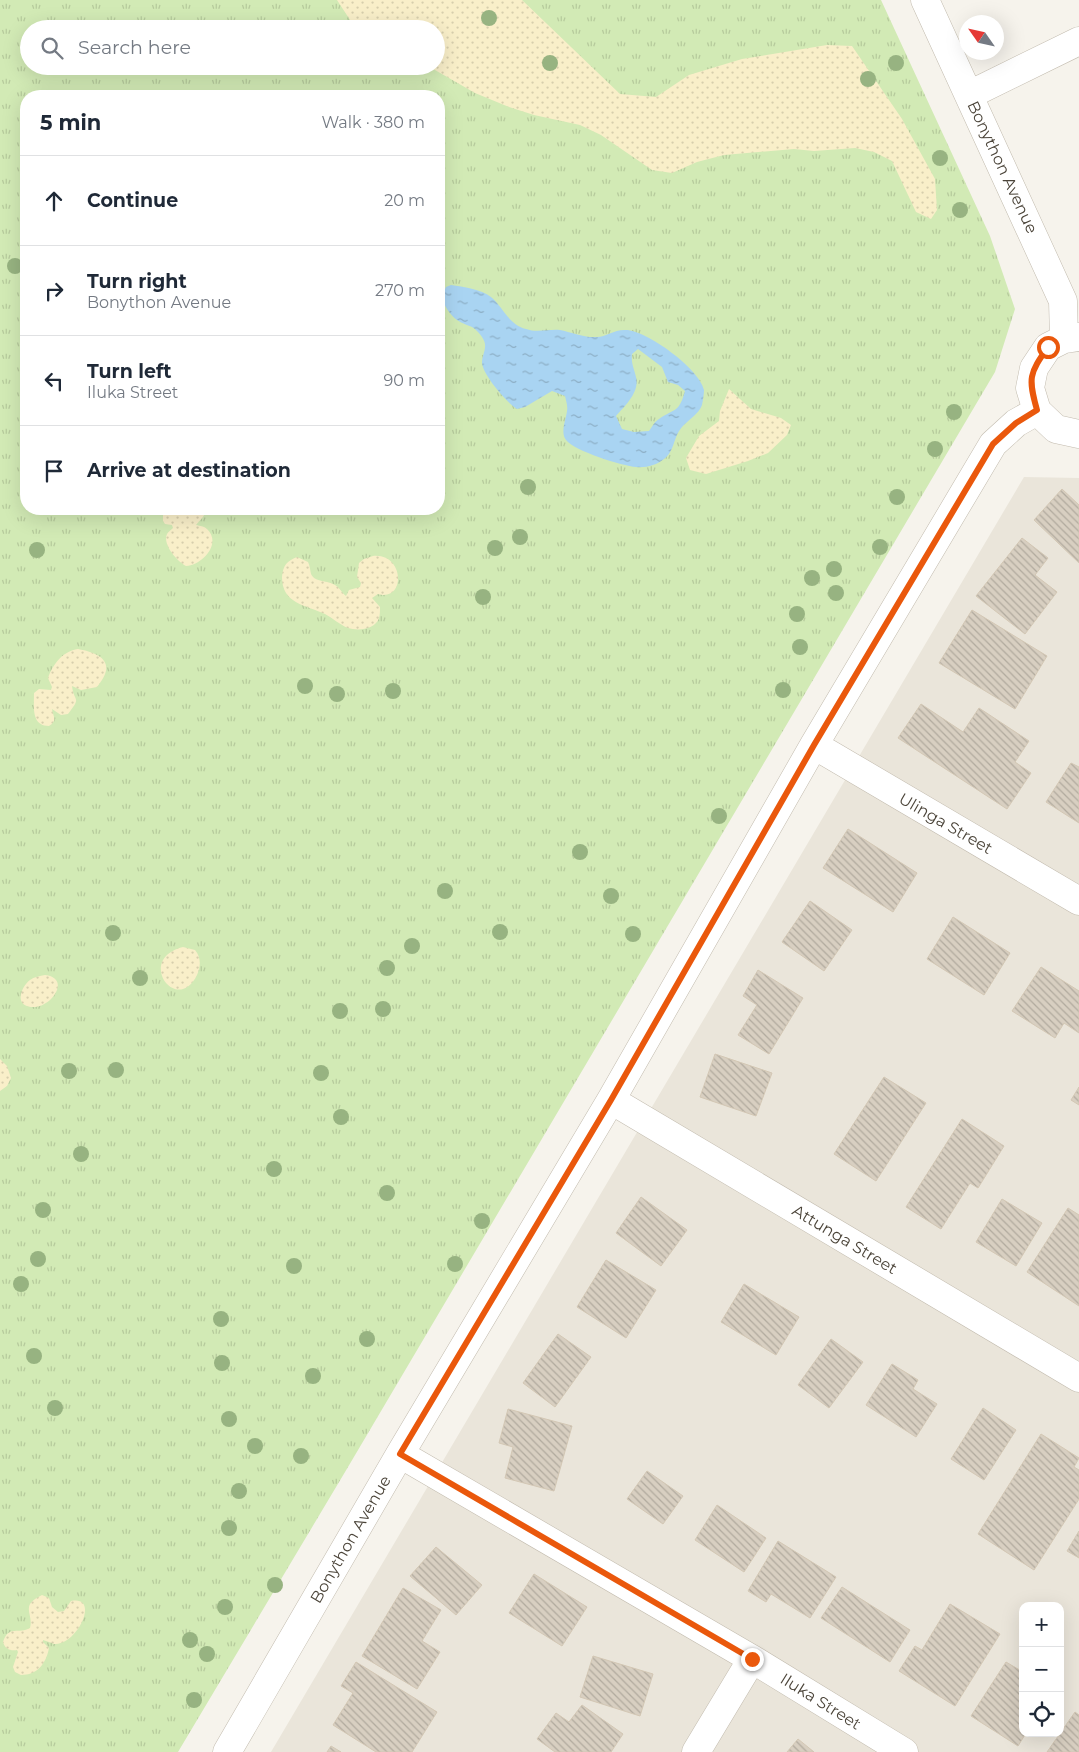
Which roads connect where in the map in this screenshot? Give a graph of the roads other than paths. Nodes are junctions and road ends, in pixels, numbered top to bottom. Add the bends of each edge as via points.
1 (925, 0) edge
2 (1079, 41) edge
3 (969, 95) junction
4 (1071, 338) edge
5 (1037, 410) junction
6 (1079, 434) edge
7 (814, 745) junction
8 (1079, 901) edge
9 (611, 1100) junction
10 (1079, 1378) edge
11 (400, 1454) junction
12 (752, 1659) junction
13 (227, 1752) edge
14 (696, 1752) edge
15 (904, 1752) edge

1 - 3 street, Bonython Avenue
2 - 3 street
3 - 4 street, Bonython Avenue via 1063,301
4 - 5 street via 1048,347 1034,368 1030,388
5 - 6 street via 1056,429
5 - 7 street, Bonython Avenue via 1016,423 993,444
7 - 8 street, Ulinga Street
7 - 9 street, Bonython Avenue
9 - 10 street, Attunga Street
9 - 11 street, Bonython Avenue
11 - 12 street, Iluka Street
11 - 13 street, Bonython Avenue
12 - 14 street
12 - 15 street, Iluka Street

